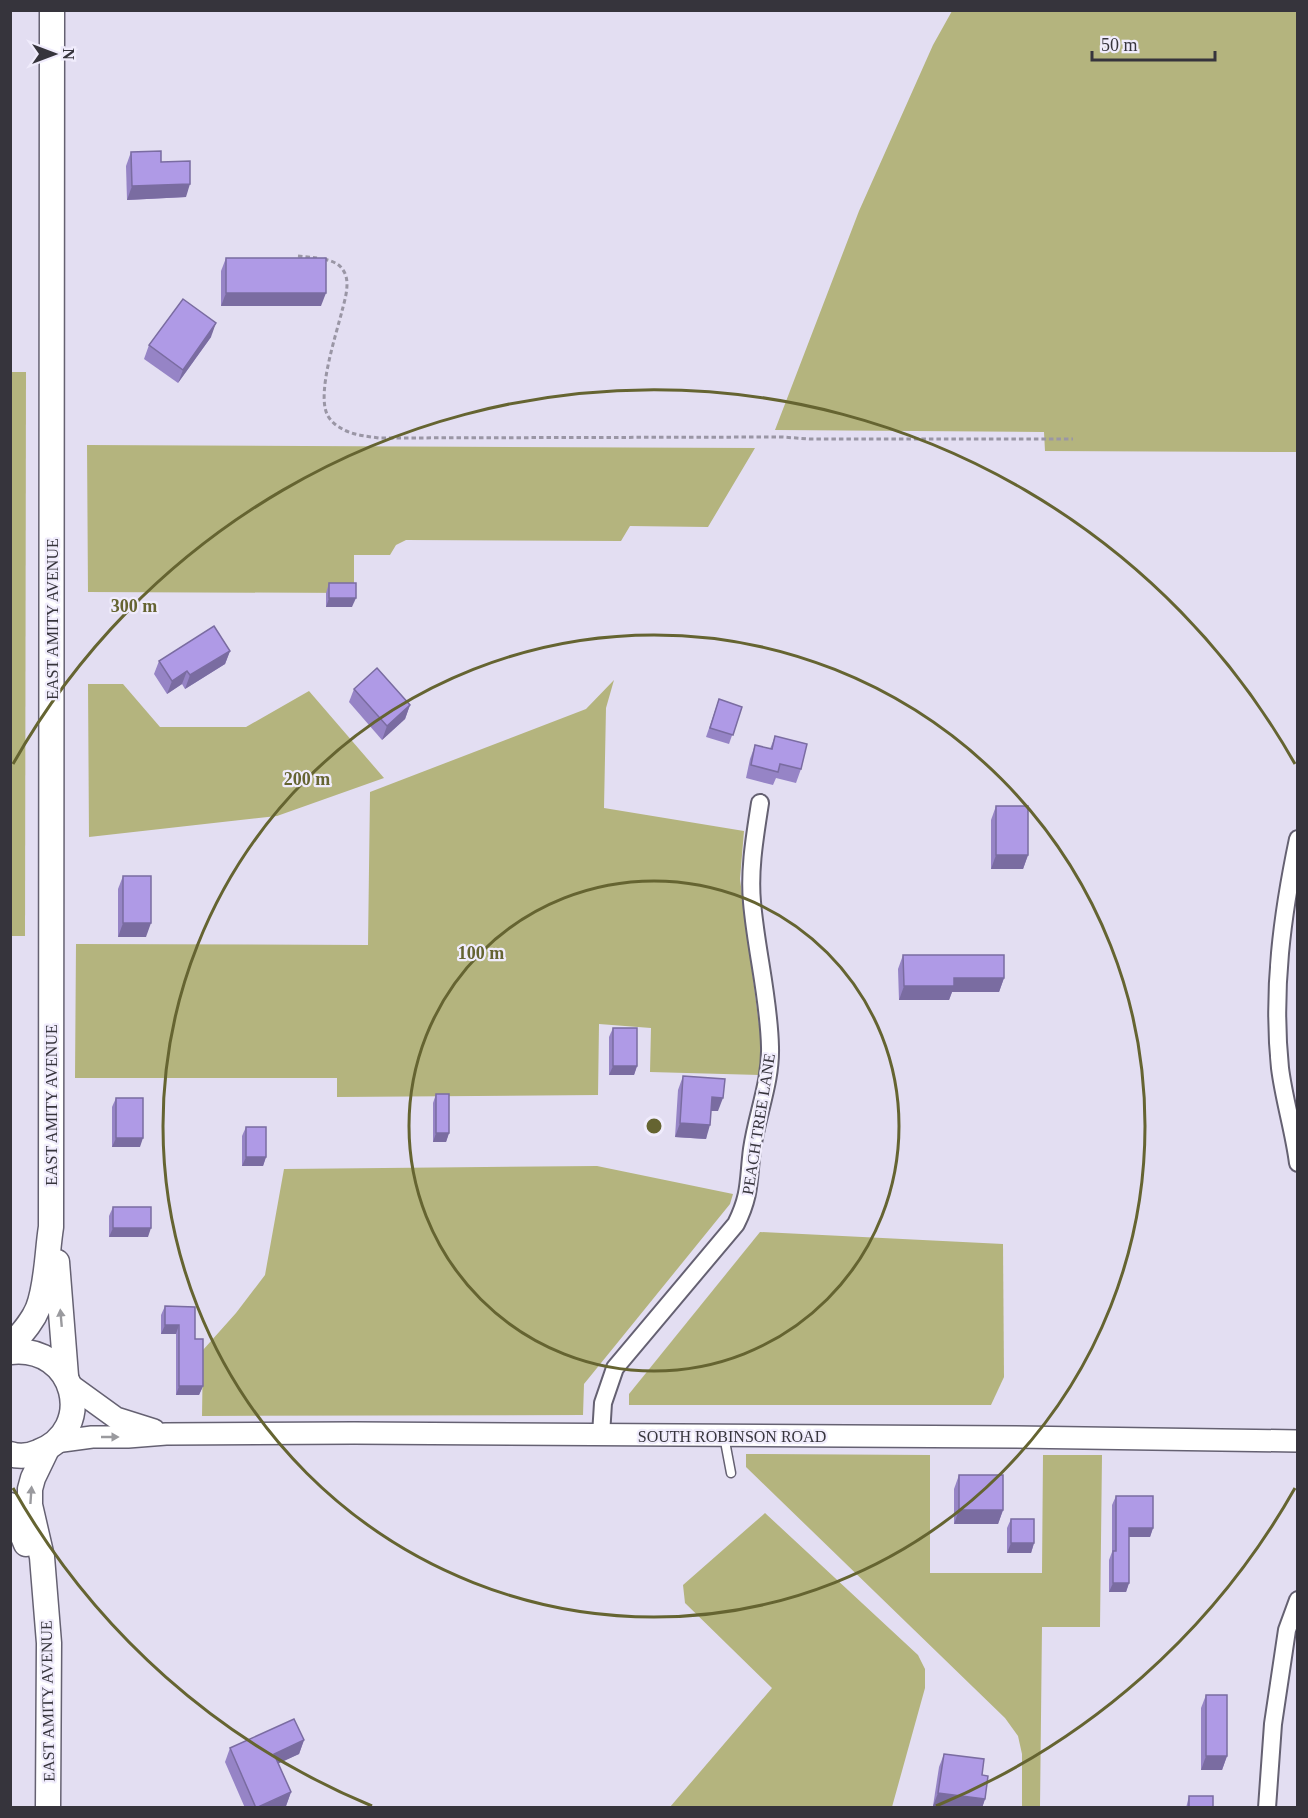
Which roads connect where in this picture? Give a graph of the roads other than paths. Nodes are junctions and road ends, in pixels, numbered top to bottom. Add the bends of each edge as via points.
1 (52, 10) edge
2 (760, 803) dead end
3 (1298, 839) edge
4 (1298, 1163) edge
5 (51, 1227) junction
6 (10, 1347) edge
7 (10, 1352) edge
8 (67, 1380) junction
9 (166, 1434) junction
10 (601, 1435) junction
11 (724, 1436) junction
12 (1298, 1441) edge
13 (51, 1445) junction
14 (10, 1454) edge
15 (731, 1473) dead end
16 (10, 1505) edge
17 (44, 1594) junction
18 (1298, 1600) edge
19 (48, 1808) edge
20 (1267, 1808) edge

1 - 5 main road, EAST AMITY AVENUE
2 - 10 street, PEACH TREE LANE via 751,864 752,902 770,1047 769,1073 752,1148 749,1192 736,1224 615,1368 603,1403
3 - 4 street via 1280,947 1276,1008 1280,1069
5 - 6 main road, EAST AMITY AVENUE via 38,1308
8 -> 5 main road, EAST AMITY AVENUE
7 - 8 main road via 41,1355 55,1364
8 - 9 street, SOUTH ROBINSON ROAD via 116,1418
8 - 13 main road, EAST AMITY AVENUE via 73,1408 69,1424
9 - 10 street, SOUTH ROBINSON ROAD
13 -> 9 street, SOUTH ROBINSON ROAD via 92,1437
10 - 11 street, SOUTH ROBINSON ROAD
11 - 12 street, SOUTH ROBINSON ROAD
11 - 15 lane
13 - 14 main road via 31,1455
17 -> 13 main road, EAST AMITY AVENUE via 30,1489
16 - 17 main road, EAST AMITY AVENUE
17 - 19 main road, EAST AMITY AVENUE via 49,1643
18 - 20 street via 1287,1630 1273,1724

